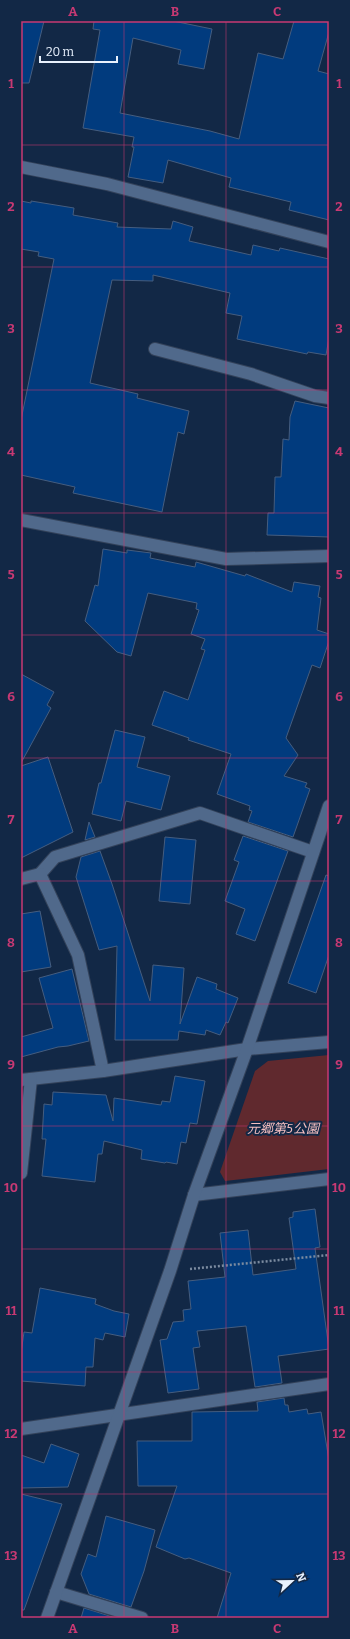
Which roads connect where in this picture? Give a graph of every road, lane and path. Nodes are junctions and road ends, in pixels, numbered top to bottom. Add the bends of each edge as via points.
1 (21, 167) edge
2 (329, 242) edge
3 (155, 349) dead end
4 (329, 398) edge
5 (21, 520) edge
6 (329, 556) edge
7 (329, 806) edge
8 (313, 852) junction
9 (40, 874) junction
10 (21, 879) edge
11 (329, 1042) edge
12 (247, 1049) junction
13 (103, 1071) junction
14 (26, 1079) edge
15 (21, 1173) edge
16 (329, 1179) edge
17 (194, 1195) junction
18 (329, 1255) edge
19 (170, 1271) junction
20 (329, 1384) edge
21 (118, 1415) junction
22 (21, 1429) edge
23 (56, 1592) junction
24 (47, 1618) edge
25 (142, 1618) edge

1 - 2 street via 107,184
3 - 4 street
5 - 6 street via 226,559
7 - 8 street
8 - 9 street via 200,813 54,857
8 - 12 street
9 - 10 street
9 - 13 street via 78,955
11 - 12 street
12 - 13 street
12 - 17 street
13 - 14 street
14 - 15 street
16 - 17 street
17 - 19 street
18 - 19 path
19 - 21 street
20 - 21 street
21 - 22 street
21 - 23 street
23 - 24 street
23 - 25 street

